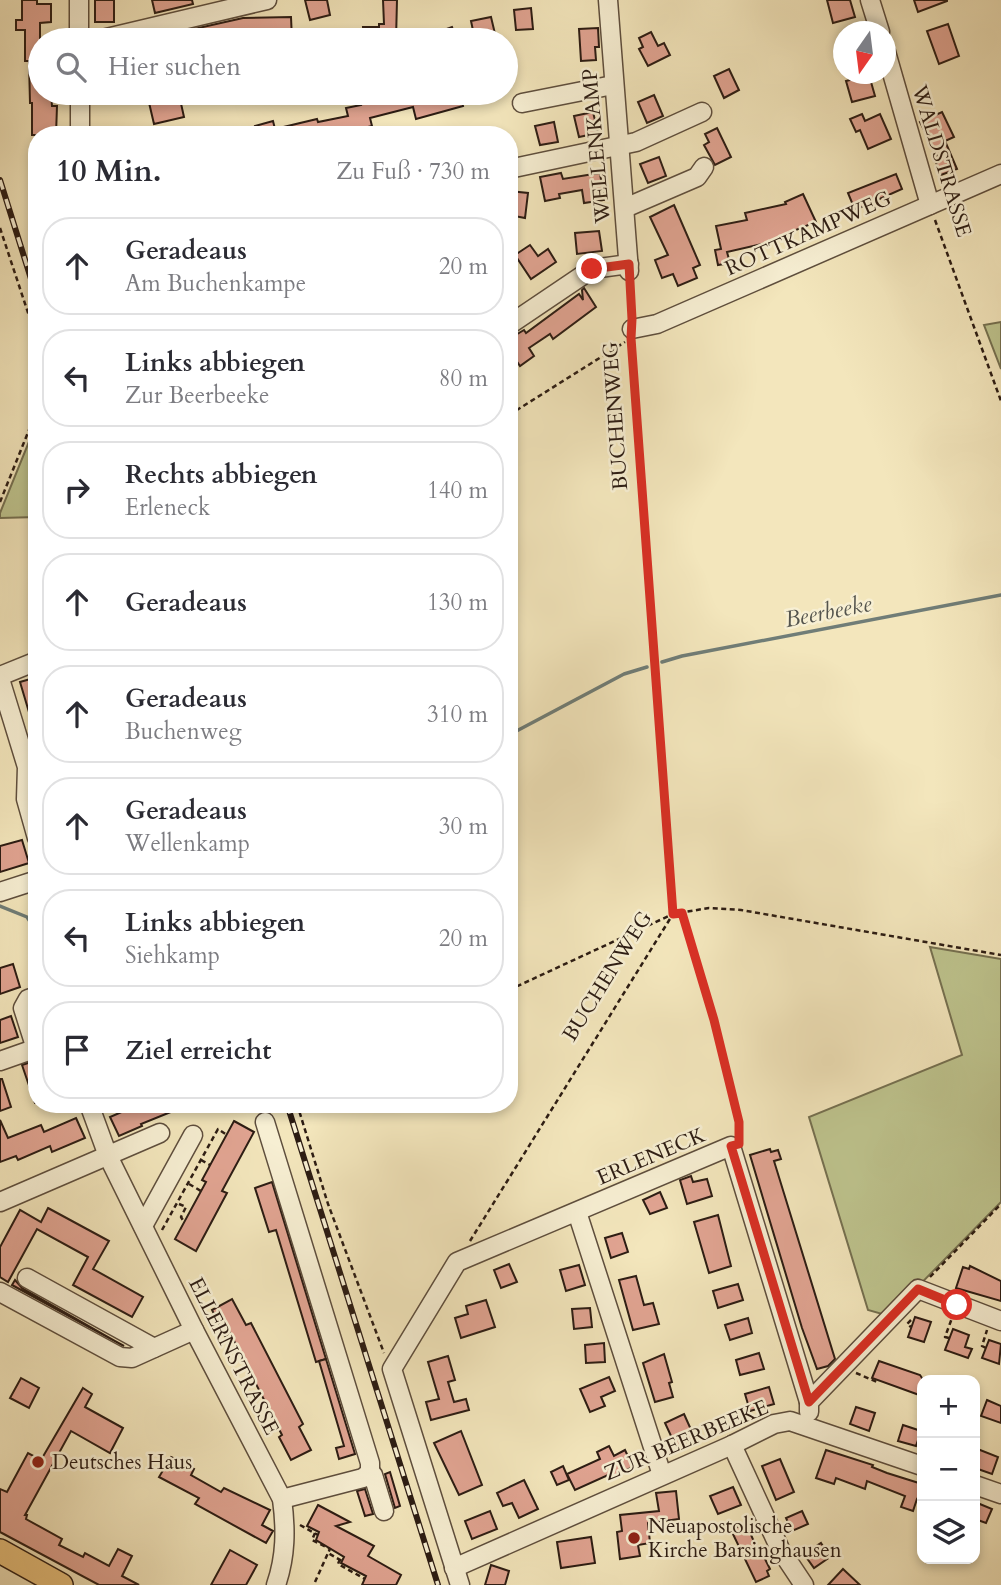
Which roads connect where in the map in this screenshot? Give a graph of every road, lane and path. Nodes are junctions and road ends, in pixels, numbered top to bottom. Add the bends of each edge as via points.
1 (79, 0) edge
2 (267, 0) edge
3 (608, 0) edge
4 (870, 0) edge
5 (877, 21) edge
6 (79, 28) edge
7 (149, 28) edge
8 (895, 84) edge
9 (613, 85) junction
10 (522, 103) dead end
11 (80, 105) edge
12 (702, 112) dead end
13 (80, 126) edge
14 (620, 144) junction
15 (518, 167) edge
16 (704, 167) dead end
17 (1001, 174) edge
18 (930, 205) junction
19 (625, 208) junction
20 (0, 228) edge
21 (629, 267) junction
22 (28, 313) edge
23 (518, 319) edge
24 (632, 334) junction
25 (1001, 401) edge
26 (518, 409) edge
27 (28, 432) edge
28 (0, 502) edge
29 (28, 665) edge
30 (0, 678) edge
31 (28, 806) edge
32 (28, 883) edge
33 (0, 892) edge
34 (682, 913) junction
35 (673, 914) junction
36 (1001, 955) edge
37 (518, 986) edge
38 (28, 999) edge
39 (28, 1024) edge
40 (28, 1052) edge
41 (0, 1061) edge
42 (92, 1113) edge
43 (300, 1113) edge
44 (265, 1122) dead end
45 (160, 1133) dead end
46 (193, 1135) dead end
47 (226, 1135) dead end
48 (731, 1146) junction
49 (108, 1156) junction
50 (201, 1160) junction
51 (210, 1165) dead end
52 (188, 1184) junction
53 (201, 1191) dead end
54 (0, 1202) edge
55 (177, 1203) junction
56 (1001, 1204) edge
57 (577, 1212) junction
58 (184, 1222) dead end
59 (143, 1226) junction
60 (153, 1246) junction
61 (457, 1262) junction
62 (27, 1278) dead end
63 (918, 1289) junction
64 (0, 1292) edge
65 (957, 1305) junction
66 (996, 1320) edge
67 (194, 1330) junction
68 (949, 1338) dead end
69 (154, 1348) junction
70 (986, 1348) dead end
71 (842, 1368) junction
72 (392, 1369) junction
73 (877, 1380) dead end
74 (809, 1402) junction
75 (810, 1426) junction
76 (733, 1445) junction
77 (917, 1464) edge
78 (370, 1472) junction
79 (662, 1475) junction
80 (980, 1487) edge
81 (1001, 1494) edge
82 (284, 1508) junction
83 (384, 1511) dead end
84 (0, 1551) edge
85 (328, 1553) junction
86 (457, 1577) edge
87 (315, 1582) dead end
88 (279, 1584) edge
89 (61, 1585) edge
90 (358, 1585) edge
91 (804, 1585) edge

1 - 6 street
2 - 7 street
3 - 9 street, WELLENKAMP
4 - 5 street
8 - 18 street, WALDSTRASSE
9 - 10 street
9 - 14 street, WELLENKAMP
11 - 13 street
12 - 14 street via 636,142
14 - 15 street
14 - 19 street, WELLENKAMP
16 - 19 street via 697,177
17 - 18 street, ROTTKAMPWEG
18 - 24 street, ROTTKAMPWEG
18 - 25 path, WALDSTRASSE
19 - 21 street, WELLENKAMP
20 - 22 path
21 - 23 street via 592,269
21 - 24 path
24 - 26 path
24 - 35 path, BUCHENWEG
27 - 28 path
29 - 30 street
30 - 31 street via 27,767
32 - 33 street
34 - 35 path
34 - 36 path via 741,909
34 - 48 path via 739,1122 739,1144
35 - 37 path
35 - 61 path, BUCHENWEG
38 - 39 street via 23,1008
40 - 41 street
42 - 49 street, ELLERNSTRASSE
43 - 72 path via 328,1204
44 - 78 street
45 - 49 street
46 - 59 street
47 - 50 path via 218,1129
48 - 57 street, ERLENECK
48 - 74 street, ERLENECK
49 - 54 street
49 - 59 street, ELLERNSTRASSE
50 - 51 path
50 - 52 path
52 - 53 path
52 - 55 path
55 - 58 path via 186,1207 181,1217
55 - 60 path
56 - 63 path
57 - 61 street, ERLENECK
57 - 79 street
59 - 60 street, ELLERNSTRASSE
60 - 67 street, ELLERNSTRASSE
61 - 72 street
62 - 69 street
63 - 65 street
63 - 71 street
64 - 69 street via 120,1357 132,1358
65 - 66 street
65 - 68 path via 945,1337
66 - 70 path via 982,1346
67 - 69 street
67 - 82 street, ELLERNSTRASSE
71 - 73 path
71 - 74 street
72 - 86 street
74 - 75 street
75 - 76 street, ZUR BEERBEEKE via 790,1421 774,1424
75 - 77 street, ZUR BEERBEEKE
76 - 79 street, ZUR BEERBEEKE
76 - 91 street via 780,1549
78 - 82 street
78 - 83 street
79 - 86 street, ZUR BEERBEEKE
80 - 81 street
82 - 85 path via 316,1534 312,1540 330,1549
82 - 88 street, ELLERNSTRASSE
84 - 89 main road
85 - 87 path
85 - 90 path via 363,1578

